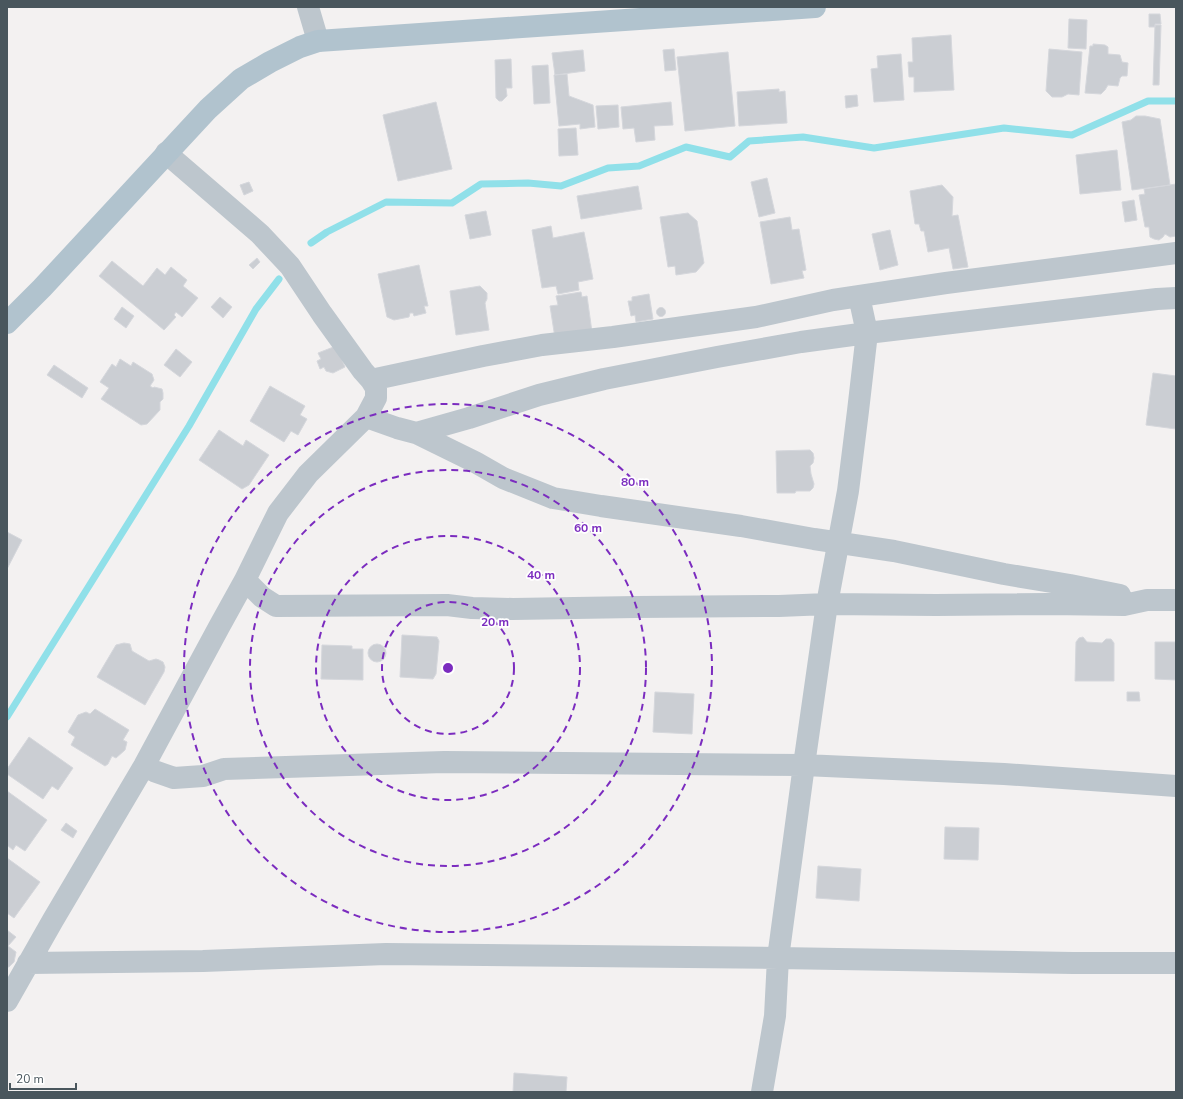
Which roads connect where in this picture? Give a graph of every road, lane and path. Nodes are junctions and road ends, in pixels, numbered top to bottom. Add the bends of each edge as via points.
1 (308, 7) edge
2 (815, 7) edge
3 (318, 41) junction
4 (166, 154) junction
5 (1176, 253) edge
6 (859, 296) junction
7 (1176, 298) edge
8 (7, 323) edge
9 (867, 333) junction
10 (372, 380) junction
11 (366, 416) junction
12 (416, 433) junction
13 (838, 542) junction
14 (245, 580) junction
15 (1147, 600) junction
16 (1176, 600) edge
17 (827, 604) junction
18 (1176, 606) edge
19 (804, 765) junction
20 (144, 766) junction
21 (1176, 786) edge
22 (778, 958) junction
23 (1176, 963) edge
24 (28, 964) junction
25 (7, 1001) edge
26 (762, 1092) edge

1 - 3 street
2 - 3 main road
3 - 4 main road via 300,47 241,79 208,109
4 - 8 main road
4 - 10 street via 260,234 290,266 322,314
5 - 6 street
6 - 9 street
6 - 10 street via 684,328 542,345
7 - 9 street
9 - 12 street via 724,355 604,379 539,395
9 - 13 street via 848,491
10 - 11 street via 376,388 376,398
11 - 12 street
11 - 14 street via 308,474 278,513
12 - 13 street via 502,478 553,498
13 - 15 street
13 - 17 street
14 - 17 street via 262,597 276,606 447,605 513,609
14 - 20 street
15 - 16 street
15 - 17 street via 1124,605
15 - 18 street
17 - 19 street
19 - 20 street via 444,762 224,769 203,776 174,778
19 - 21 street via 1004,774
19 - 22 street
20 - 24 street
22 - 23 street
22 - 24 street via 386,954
22 - 26 street via 775,1016
24 - 25 street

